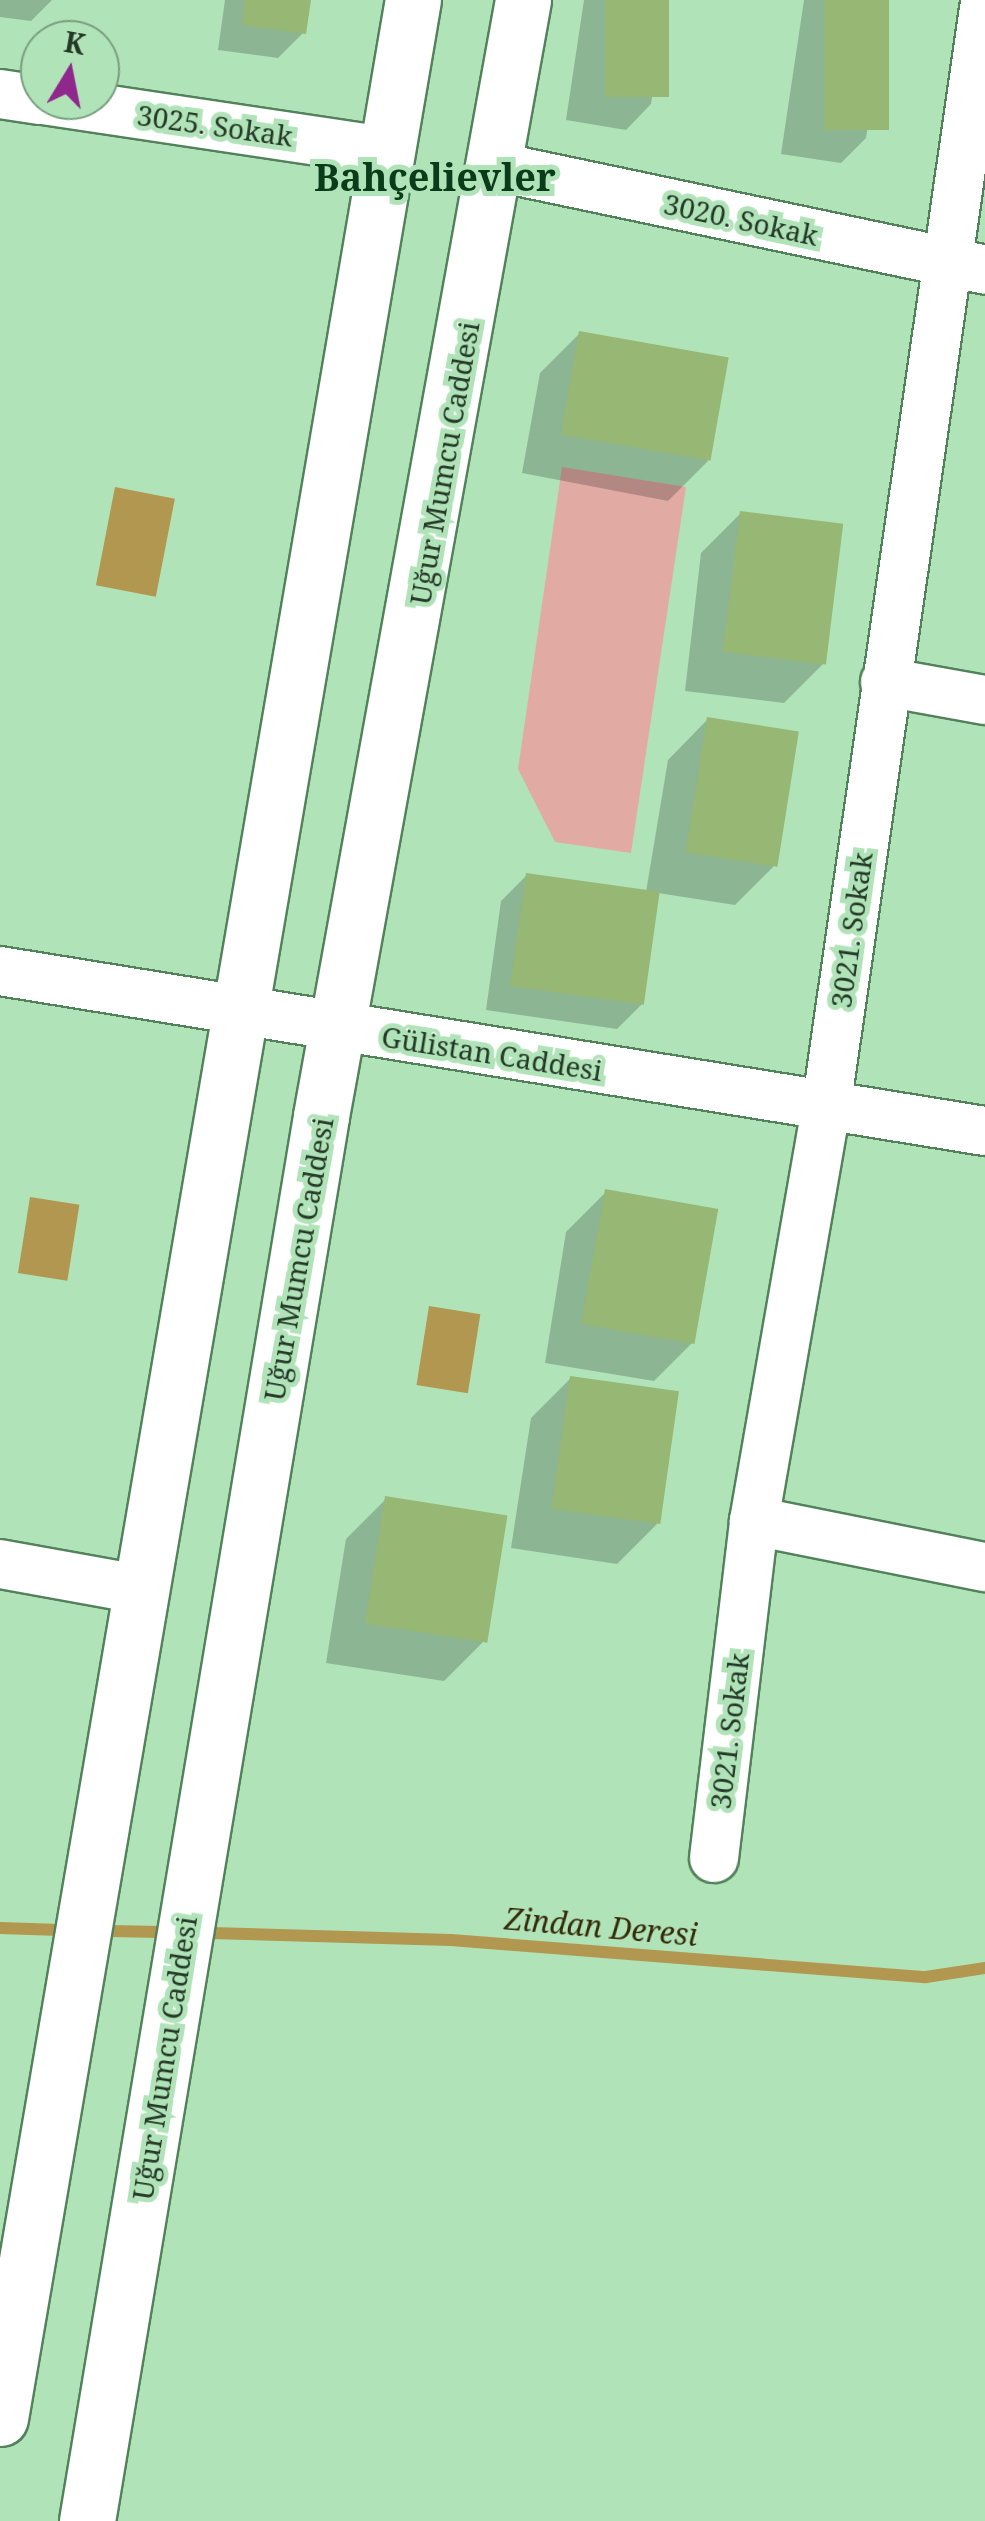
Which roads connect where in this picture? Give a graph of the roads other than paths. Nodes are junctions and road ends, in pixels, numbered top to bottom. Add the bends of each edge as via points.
1 (414, 0) edge
2 (524, 0) edge
3 (985, 2) edge
4 (120, 111) edge
5 (386, 150) junction
6 (498, 167) junction
7 (968, 267) edge
8 (885, 682) junction
9 (985, 700) edge
10 (0, 971) edge
11 (245, 1013) junction
12 (341, 1029) junction
13 (826, 1108) junction
14 (985, 1131) edge
15 (754, 1521) junction
16 (0, 1564) edge
17 (985, 1567) edge
18 (145, 1590) junction
19 (714, 1858) dead end
20 (0, 2418) edge
21 (87, 2521) edge

1 - 5 main road
2 - 6 main road, Uğur Mumcu Caddesi
3 - 7 street, 3021. Sokak
4 - 5 street, 3025. Sokak
5 - 11 main road
6 - 7 street, 3020. Sokak
6 - 12 main road, Uğur Mumcu Caddesi
7 - 8 street, 3021. Sokak
8 - 9 street
8 - 13 street, 3021. Sokak
10 - 11 street, Gülistan Caddesi
11 - 12 street, Gülistan Caddesi
11 - 18 main road
12 - 13 street, Gülistan Caddesi
12 - 21 main road, Uğur Mumcu Caddesi
13 - 14 street, Gülistan Caddesi
13 - 15 street, 3021. Sokak
15 - 17 street
15 - 19 street, 3021. Sokak
16 - 18 street
18 - 20 main road

